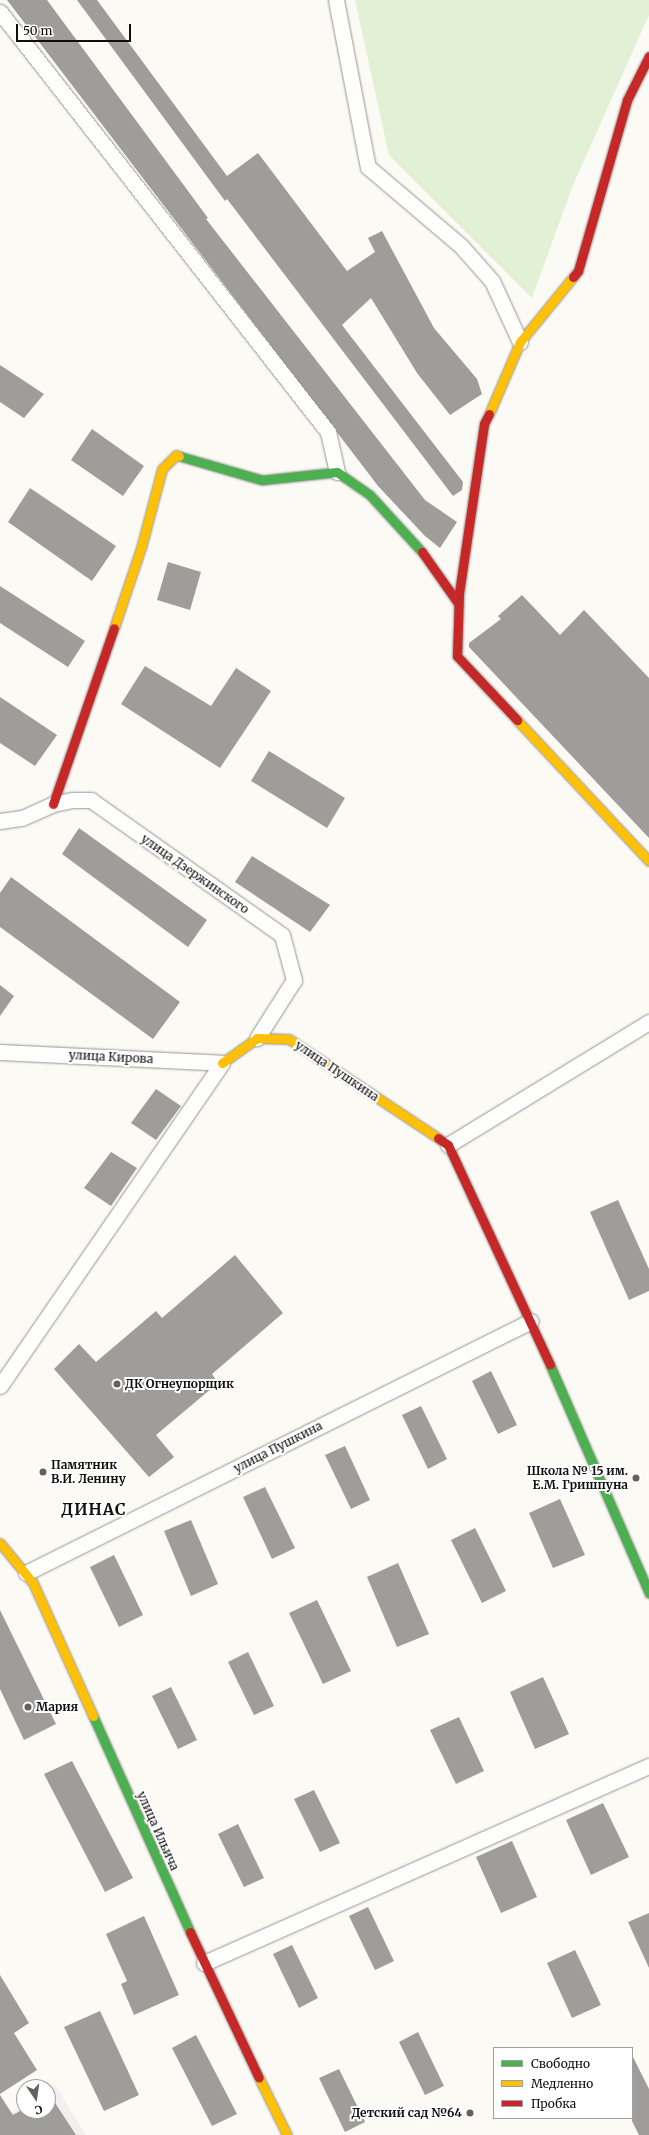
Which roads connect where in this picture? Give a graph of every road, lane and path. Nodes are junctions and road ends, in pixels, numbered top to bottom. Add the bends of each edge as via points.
1 (336, 0) edge
2 (0, 12) edge
3 (649, 56) edge
4 (520, 342) junction
5 (337, 472) junction
6 (458, 603) junction
7 (52, 804) junction
8 (0, 821) edge
9 (649, 861) edge
10 (649, 1022) edge
11 (257, 1038) junction
12 (0, 1052) edge
13 (222, 1063) junction
14 (448, 1145) junction
15 (531, 1321) junction
16 (0, 1386) edge
17 (0, 1543) edge
18 (26, 1572) junction
19 (649, 1593) edge
20 (649, 1766) edge
21 (204, 1963) junction
22 (287, 2135) edge

1 - 4 street via 368,167 461,246 492,281
2 - 5 street via 328,432
3 - 4 street via 627,100 578,271
4 - 6 street via 484,424
5 - 6 street via 370,494 414,540
5 - 7 street via 262,480 176,455 162,468 141,548
6 - 9 street via 457,656
7 - 8 street, улица Дзержинского via 22,818
7 - 11 street, улица Дзержинского via 91,800 282,935 294,980
10 - 14 street
11 - 13 street
11 - 14 street, улица Пушкина via 290,1039
12 - 13 street, улица Кирова
13 - 16 street
14 - 15 street
15 - 18 street, улица Пушкина
15 - 19 street
17 - 18 street, улица Ильича
18 - 21 street, улица Ильича
20 - 21 street
21 - 22 street, улица Ильича

